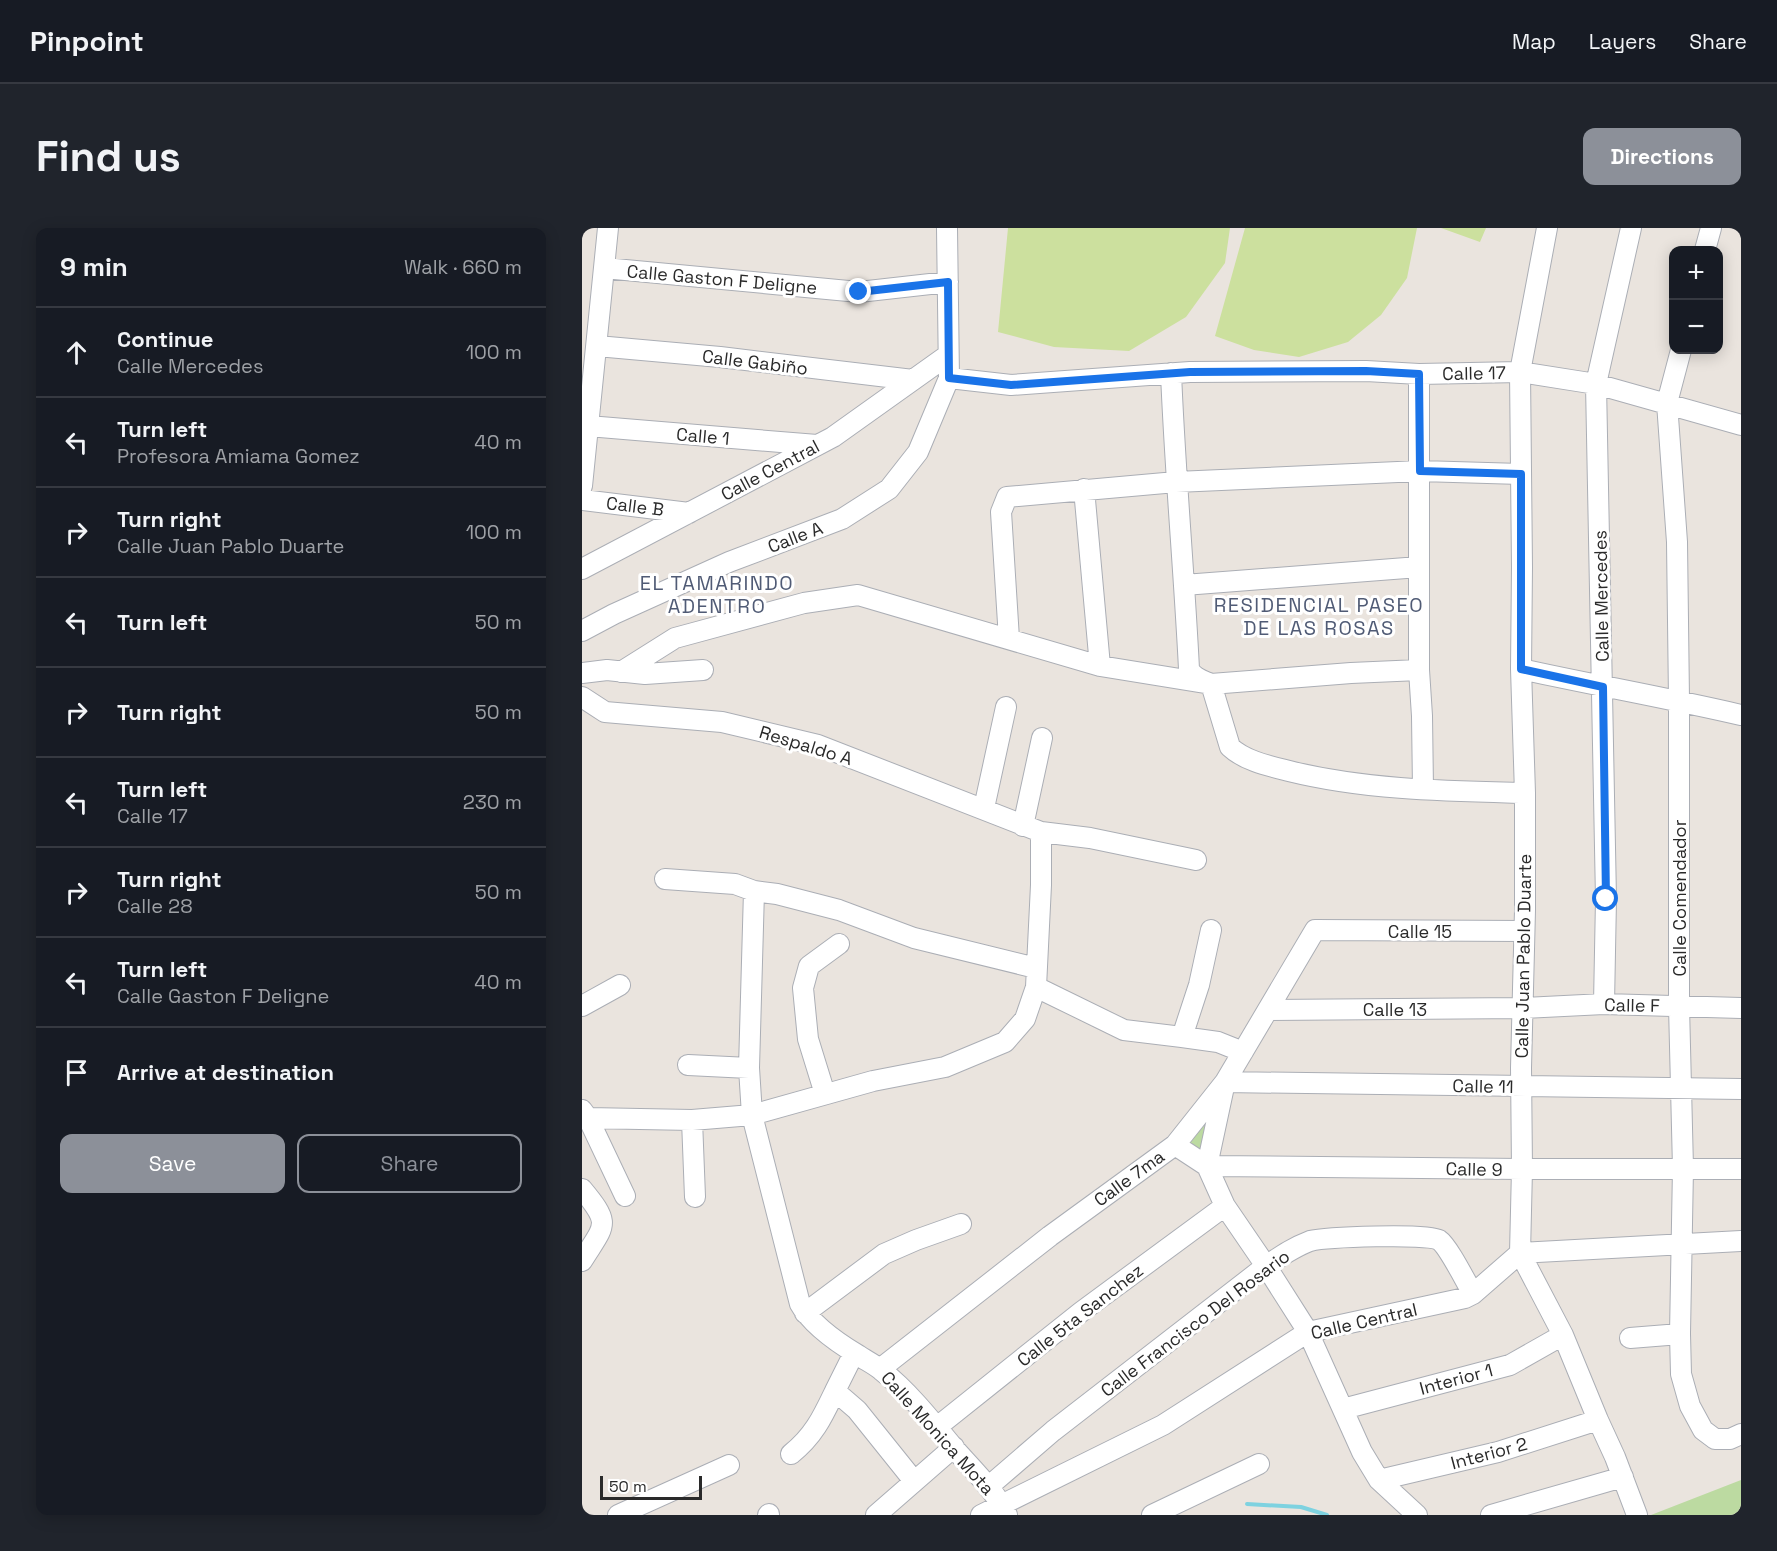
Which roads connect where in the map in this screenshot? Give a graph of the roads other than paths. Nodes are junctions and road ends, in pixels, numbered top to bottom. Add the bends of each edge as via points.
1 (608, 228) edge
2 (1547, 228) edge
3 (1631, 228) edge
4 (1710, 228) edge
5 (942, 229) edge
6 (1706, 246) edge
7 (604, 268) junction
8 (948, 282) junction
9 (597, 346) junction
10 (1680, 354) edge
11 (948, 355) junction
12 (1520, 372) junction
13 (1171, 373) junction
14 (1419, 374) junction
15 (949, 378) junction
16 (913, 380) junction
17 (1596, 384) junction
18 (1667, 404) junction
19 (1741, 425) edge
20 (588, 426) junction
21 (817, 445) junction
22 (1420, 471) junction
23 (1521, 474) junction
24 (1176, 482) junction
25 (582, 486) edge
26 (1084, 489) junction
27 (582, 500) edge
28 (689, 513) junction
29 (1419, 567) junction
30 (582, 570) edge
31 (1184, 585) junction
32 (582, 631) edge
33 (1009, 639) junction
34 (1100, 666) junction
35 (1521, 669) junction
36 (703, 670) dead end
37 (1419, 670) junction
38 (621, 672) junction
39 (582, 673) edge
40 (1211, 684) junction
41 (1603, 687) junction
42 (582, 697) edge
43 (1679, 700) junction
44 (1006, 707) dead end
45 (1741, 715) edge
46 (1042, 738) dead end
47 (1423, 789) junction
48 (1525, 793) junction
49 (984, 808) junction
50 (1032, 829) junction
51 (1196, 860) dead end
52 (665, 879) dead end
53 (754, 891) junction
54 (1211, 930) dead end
55 (1315, 930) joint
56 (1524, 931) junction
57 (839, 944) dead end
58 (1036, 977) junction
59 (620, 986) dead end
60 (1604, 1004) junction
61 (582, 1006) edge
62 (1679, 1006) junction
63 (1523, 1008) junction
64 (1741, 1008) edge
65 (1268, 1010) junction
66 (1182, 1037) junction
67 (1242, 1052) junction
68 (688, 1065) dead end
69 (749, 1068) junction
70 (1225, 1082) junction
71 (1521, 1087) junction
72 (1681, 1088) junction
73 (1741, 1089) edge
74 (825, 1094) junction
75 (585, 1114) edge
76 (752, 1115) junction
77 (692, 1120) junction
78 (1175, 1144) junction
79 (1207, 1166) junction
80 (1683, 1168) junction
81 (1522, 1169) junction
82 (1741, 1169) edge
83 (582, 1189) edge
84 (626, 1196) dead end
85 (695, 1197) dead end
86 (1225, 1206) junction
87 (961, 1224) dead end
88 (1741, 1241) edge
89 (1682, 1244) junction
90 (1520, 1253) junction
91 (582, 1261) edge
92 (1266, 1266) junction
93 (1473, 1294) junction
94 (806, 1313) junction
95 (1308, 1332) junction
96 (1680, 1334) junction
97 (1563, 1335) junction
98 (1630, 1338) dead end
99 (855, 1353) junction
100 (880, 1369) junction
101 (835, 1391) junction
102 (1343, 1409) junction
103 (1598, 1420) junction
104 (937, 1427) junction
105 (1741, 1434) edge
106 (954, 1447) junction
107 (791, 1454) dead end
108 (1259, 1464) dead end
109 (729, 1465) dead end
110 (1623, 1477) junction
111 (1379, 1480) junction
112 (914, 1481) junction
113 (988, 1486) junction
114 (1005, 1509) edge
115 (618, 1515) edge
116 (876, 1515) edge
117 (981, 1515) edge
118 (1152, 1515) edge
119 (1417, 1515) edge
120 (1491, 1515) edge
121 (1637, 1515) edge

1 - 7 street
2 - 12 street, Calle Juan Pablo Duarte
3 - 17 street, Calle Mercedes
4 - 6 street
5 - 8 street
7 - 8 street, Calle Gaston F Deligne via 859,292
7 - 9 street
8 - 11 street
9 - 16 street, Calle Gabiño
9 - 20 street
10 - 18 street, Calle Comendador
11 - 15 street
11 - 16 street, Calle Central
12 - 14 street, Calle 17
12 - 17 street, Calle 17
12 - 23 street, Calle Juan Pablo Duarte
13 - 14 street, Calle 17
13 - 15 street, Calle 17 via 1011,385
13 - 24 street
14 - 22 street
15 - 32 street, Calle A via 918,452 889,489 842,519 729,562
16 - 21 street, Calle Central
17 - 18 street, Calle 17
17 - 41 street, Calle Mercedes
18 - 19 street, Calle 17
18 - 43 street, Calle Comendador via 1677,542
20 - 21 street, Calle 1
20 - 25 street
21 - 28 street, Calle Central
22 - 23 street
22 - 24 street
22 - 29 street
23 - 35 street, Calle Juan Pablo Duarte
24 - 26 street
24 - 31 street
26 - 33 street via 1007,496 1001,512
26 - 34 street
27 - 28 street, Calle B
28 - 30 street, Calle Central
29 - 31 street
29 - 37 street
31 - 40 street via 1189,669 1196,678
33 - 34 street
33 - 38 street via 858,595 804,603 675,638
34 - 40 street
35 - 41 street
35 - 48 street, Calle Juan Pablo Duarte
36 - 38 street
37 - 40 street
37 - 47 street
38 - 39 street
40 - 47 street via 1230,747 1238,754 1327,779
41 - 43 street
41 - 60 street, Calle Mercedes
42 - 49 street, Respaldo A via 604,712 722,722 818,745
43 - 45 street
43 - 62 street, Calle Comendador
44 - 49 street
46 - 50 street
47 - 48 street
48 - 56 street, Calle Juan Pablo Duarte
49 - 50 street, Respaldo A
50 - 51 street, Respaldo A
50 - 58 street via 1041,885
52 - 53 street via 735,884
53 - 58 street via 839,910
53 - 69 street
54 - 66 street
55 - 56 street, Calle 15
55 - 65 street, Calle 7ma
56 - 63 street, Calle Juan Pablo Duarte
57 - 74 street via 809,966 803,988 808,1039
58 - 66 street via 1124,1030
58 - 74 street via 1025,1018 1005,1042 945,1067
59 - 61 street
60 - 62 street, Calle F
60 - 63 street, Calle F
62 - 64 street, Calle F
62 - 72 street, Calle Comendador
63 - 65 street, Calle 13
63 - 71 street, Calle Juan Pablo Duarte
65 - 67 street, Calle 7ma
66 - 67 street via 1218,1042
67 - 70 street, Calle 7ma
68 - 69 street
69 - 76 street
70 - 71 street, Calle 11
70 - 78 street, Calle 7ma
70 - 79 street
71 - 72 street, Calle 11
71 - 81 street, Calle Juan Pablo Duarte
72 - 73 street, Calle 11
72 - 80 street, Calle Comendador
74 - 76 street
75 - 77 street
75 - 84 street
76 - 77 street
76 - 94 street via 800,1304
77 - 85 street
78 - 79 street
78 - 100 street, Calle 7ma
79 - 81 street, Calle 9
79 - 86 street
80 - 81 street, Calle 9
80 - 82 street, Calle 9
80 - 89 street, Calle Comendador
81 - 90 street, Calle Juan Pablo Duarte
83 - 91 street via 603,1221
86 - 92 street
86 - 104 street, Calle 5ta Sanchez via 1081,1312
87 - 94 street via 884,1254
88 - 89 street
89 - 90 street
89 - 96 street, Calle Comendador
90 - 93 street, Calle Central
90 - 97 street, Calle Juan Pablo Duarte
92 - 93 street, Calle Francisco Del Rosario via 1294,1247 1314,1240 1435,1238 1443,1244
92 - 95 street
92 - 113 street, Calle Francisco Del Rosario
93 - 95 street, Calle Central
94 - 99 street, Calle Monica Mota
95 - 102 street
95 - 114 street, Calle Central via 1163,1425
96 - 98 street
96 - 105 street, Calle Comendador via 1681,1374 1690,1406 1703,1430 1715,1439
97 - 102 street, Interior 1 via 1509,1365
97 - 103 street, Calle Juan Pablo Duarte
99 - 100 street, Calle Monica Mota
99 - 101 street
100 - 104 street, Calle Monica Mota
101 - 107 street via 823,1418 805,1443
101 - 112 street via 857,1410
102 - 111 street
103 - 110 street, Calle Juan Pablo Duarte
103 - 111 street, Interior 2 via 1498,1452
104 - 106 street, Calle Monica Mota
106 - 112 street
106 - 113 street, Calle Monica Mota
108 - 118 street
109 - 115 street
110 - 120 street
110 - 121 street, Calle Juan Pablo Duarte
111 - 119 street
112 - 116 street
113 - 114 street, Calle Monica Mota
114 - 117 street, Calle Central

